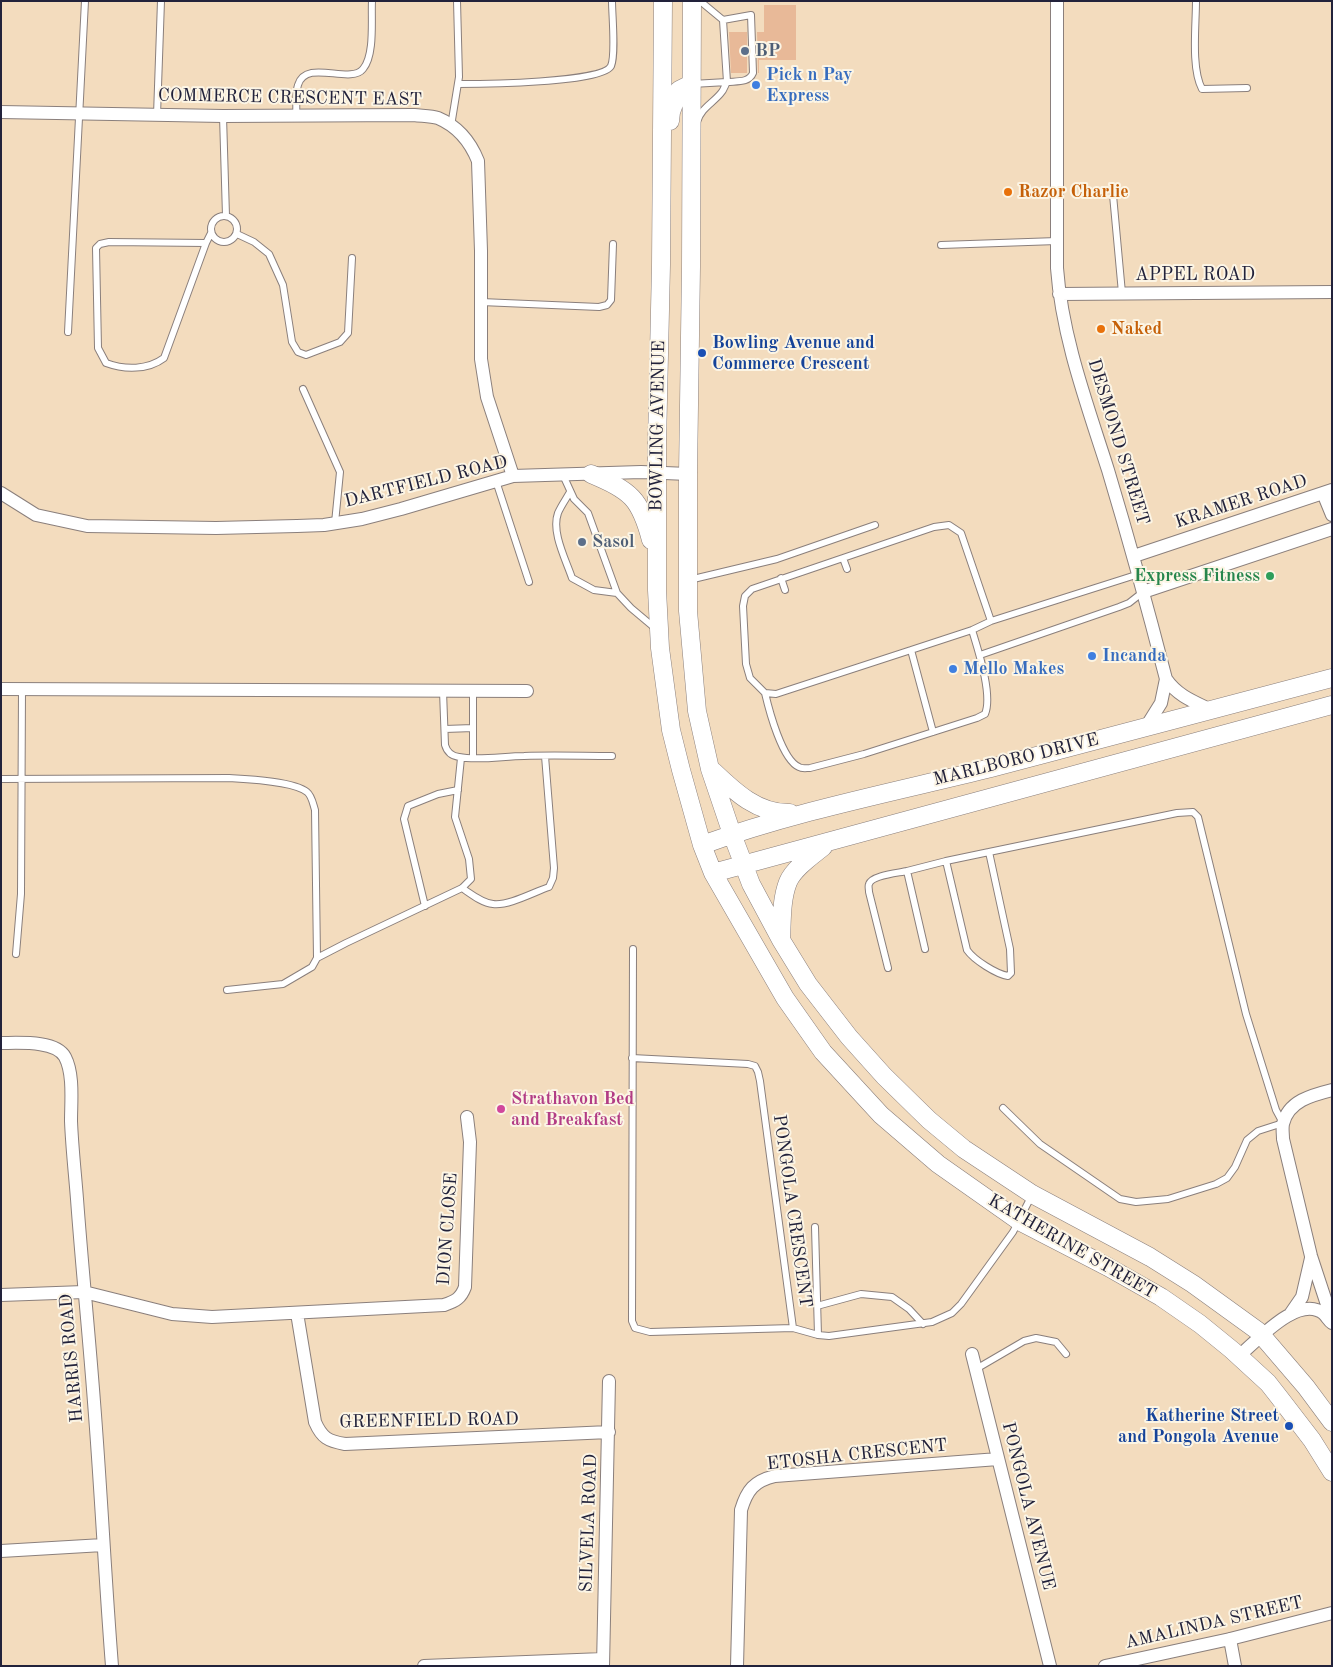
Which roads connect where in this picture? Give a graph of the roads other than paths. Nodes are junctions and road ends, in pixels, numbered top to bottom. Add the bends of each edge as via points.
1 (84, 1) edge
2 (161, 1) edge
3 (372, 1) edge
4 (457, 1) edge
5 (612, 1) edge
6 (658, 1) edge
7 (664, 1) edge
8 (692, 1) edge
9 (700, 1) edge
10 (1058, 1) edge
11 (1196, 1) edge
12 (723, 20) junction
13 (664, 21) junction
14 (727, 82) junction
15 (458, 84) junction
16 (691, 84) junction
17 (1247, 88) dead end
18 (1, 112) edge
19 (78, 112) junction
20 (157, 115) junction
21 (223, 116) junction
22 (296, 116) junction
23 (451, 126) junction
24 (691, 142) junction
25 (1113, 194) dead end
26 (661, 213) junction
27 (226, 216) junction
28 (211, 233) junction
29 (237, 234) junction
30 (1057, 241) junction
31 (206, 243) junction
32 (613, 244) dead end
33 (941, 245) dead end
34 (352, 258) dead end
35 (1332, 292) edge
36 (1059, 294) junction
37 (1122, 294) junction
38 (481, 302) junction
39 (68, 332) dead end
40 (302, 389) dead end
41 (657, 473) junction
42 (562, 474) junction
43 (591, 474) junction
44 (688, 474) junction
45 (512, 476) junction
46 (496, 481) junction
47 (1328, 491) edge
48 (570, 492) junction
49 (1, 494) edge
50 (1332, 515) edge
51 (334, 523) junction
52 (875, 525) dead end
53 (1332, 529) edge
54 (1134, 556) junction
55 (843, 558) junction
56 (657, 562) junction
57 (847, 569) dead end
58 (1139, 574) junction
59 (781, 578) junction
60 (688, 581) junction
61 (529, 582) dead end
62 (785, 590) dead end
63 (1143, 592) junction
64 (617, 593) junction
65 (991, 621) junction
66 (972, 630) junction
67 (659, 632) junction
68 (911, 650) junction
69 (980, 655) junction
70 (1332, 678) edge
71 (1166, 679) junction
72 (1, 689) edge
73 (22, 689) junction
74 (443, 691) junction
75 (527, 691) dead end
76 (473, 692) junction
77 (765, 693) junction
78 (1332, 705) edge
79 (1209, 709) junction
80 (1146, 727) junction
81 (473, 728) junction
82 (445, 729) junction
83 (933, 732) junction
84 (545, 756) junction
85 (612, 756) dead end
86 (461, 758) junction
87 (473, 758) junction
88 (710, 769) junction
89 (1, 779) edge
90 (21, 779) junction
91 (458, 790) junction
92 (802, 813) junction
93 (732, 834) junction
94 (830, 842) junction
95 (702, 845) junction
96 (989, 852) junction
97 (946, 862) junction
98 (743, 865) junction
99 (907, 871) junction
100 (713, 873) junction
101 (462, 888) junction
102 (424, 906) junction
103 (781, 940) junction
104 (633, 949) dead end
105 (926, 949) dead end
106 (16, 954) dead end
107 (317, 958) junction
108 (888, 968) dead end
109 (227, 990) dead end
110 (1, 1043) edge
111 (632, 1058) junction
112 (1332, 1090) edge
113 (1003, 1108) dead end
114 (467, 1117) dead end
115 (1283, 1123) junction
116 (1032, 1194) junction
117 (1019, 1221) junction
118 (815, 1227) dead end
119 (1311, 1256) junction
120 (84, 1292) junction
121 (1, 1295) edge
122 (817, 1306) junction
123 (297, 1313) junction
124 (1291, 1313) junction
125 (1332, 1322) edge
126 (923, 1324) junction
127 (793, 1328) junction
128 (818, 1335) junction
129 (1263, 1335) junction
130 (972, 1354) dead end
131 (1066, 1354) dead end
132 (1239, 1356) junction
133 (976, 1369) junction
134 (609, 1382) dead end
135 (1332, 1422) edge
136 (609, 1432) junction
137 (998, 1459) junction
138 (1332, 1472) edge
139 (103, 1545) junction
140 (1, 1551) edge
141 (1332, 1613) edge
142 (1230, 1639) junction
143 (603, 1662) edge
144 (112, 1666) edge
145 (424, 1666) edge
146 (737, 1666) edge
147 (1050, 1666) edge
148 (1105, 1666) edge
149 (1235, 1666) edge

1 - 19 lane
2 - 20 lane
3 - 22 lane via 370,47 363,70 354,74 310,74 302,78 297,86
4 - 15 lane
5 - 15 lane via 611,66 600,74
6 - 13 main road
7 - 13 main road, BOWLING AVENUE
8 - 16 main road, BOWLING AVENUE
9 - 12 lane
10 - 30 street, DESMOND STREET
11 - 17 lane via 1196,70 1202,89
12 - 14 lane
12 - 14 lane via 751,14 753,73 748,80
13 - 26 main road, BOWLING AVENUE
14 - 16 lane
14 - 24 lane via 721,94 698,118
15 - 23 lane
16 - 24 main road, BOWLING AVENUE
16 - 26 main road via 679,90 671,112
18 - 19 street, COMMERCE CRESCENT EAST
19 - 20 street, COMMERCE CRESCENT EAST
19 - 39 lane
20 - 21 street, COMMERCE CRESCENT EAST
21 - 22 street, COMMERCE CRESCENT EAST
21 - 27 lane
22 - 23 street, COMMERCE CRESCENT EAST via 414,115 436,118
23 - 38 street, COMMERCE CRESCENT EAST via 473,148 478,160
24 - 44 main road, BOWLING AVENUE
25 - 37 lane
26 - 41 main road, BOWLING AVENUE
27 - 28 lane via 214,221
27 - 29 lane via 235,222
28 - 29 lane via 221,242 233,239
28 - 31 lane
29 - 34 lane via 269,254 283,284 292,342 298,352 306,354 340,342 348,333
30 - 33 lane
30 - 36 street, DESMOND STREET
31 - 31 lane via 164,358 142,367 117,367 106,363 98,348 96,248 109,242
32 - 38 lane via 611,300 607,305
35 - 37 street, APPEL ROAD
36 - 37 street, APPEL ROAD
36 - 54 street, DESMOND STREET via 1086,401
38 - 45 street, COMMERCE CRESCENT EAST via 484,380
40 - 51 lane via 340,472
41 - 43 street, DARTFIELD ROAD
41 - 44 street, DARTFIELD ROAD
41 - 56 main road, BOWLING AVENUE
42 - 43 street, DARTFIELD ROAD
42 - 45 street, DARTFIELD ROAD
42 - 48 lane
43 - 56 main road via 626,492 640,506
44 - 60 main road, BOWLING AVENUE
45 - 46 street, DARTFIELD ROAD
46 - 51 street, DARTFIELD ROAD via 362,519
46 - 61 lane
47 - 50 street
47 - 54 street, KRAMER ROAD
48 - 64 lane via 588,512
48 - 64 lane via 558,512 556,531 572,578 594,590
49 - 51 street, DARTFIELD ROAD via 36,515 87,526 216,528
52 - 60 lane via 777,559
53 - 63 street
54 - 58 street, DESMOND STREET
55 - 57 lane
55 - 59 lane
55 - 65 lane via 934,527 949,525 961,533
56 - 67 main road, BOWLING AVENUE
58 - 63 street, DESMOND STREET
58 - 65 lane
59 - 62 lane
59 - 77 lane via 752,589 745,596 743,606 746,664 750,678
60 - 88 main road, BOWLING AVENUE via 697,711
63 - 69 lane via 1119,607
63 - 71 street, DESMOND STREET
64 - 67 lane
65 - 66 lane
66 - 68 lane
66 - 69 lane
67 - 95 main road, BOWLING AVENUE via 671,730
68 - 77 lane via 776,694
68 - 83 lane
69 - 83 lane via 989,701 985,714
70 - 79 main road, MARLBORO DRIVE
71 - 79 street, DESMOND STREET via 1172,689 1186,699
71 - 80 street, DESMOND STREET via 1161,703
72 - 73 street
73 - 74 street
73 - 90 lane
74 - 76 street
74 - 82 lane
75 - 76 street
76 - 81 lane
77 - 83 lane via 788,757 803,769
78 - 94 main road, MARLBORO DRIVE
79 - 80 main road, MARLBORO DRIVE
80 - 92 main road, MARLBORO DRIVE
81 - 82 lane
81 - 87 lane
82 - 86 lane via 447,752
84 - 85 lane
84 - 87 lane
84 - 101 lane via 554,868 549,887 506,903 493,904
86 - 87 lane
86 - 91 lane
88 - 92 main road via 752,803 766,810
88 - 93 main road, BOWLING AVENUE
89 - 90 lane
90 - 106 lane via 21,894
90 - 107 lane via 229,778 300,788 308,793 315,810
91 - 101 lane via 456,817 469,859 471,879
91 - 102 lane via 408,806 404,818
92 - 93 main road, MARLBORO DRIVE
93 - 95 main road, MARLBORO DRIVE
93 - 98 main road, BOWLING AVENUE
94 - 98 main road, MARLBORO DRIVE
94 - 103 main road via 804,862 788,881 782,907
95 - 100 main road, KATHERINE STREET
96 - 97 lane
96 - 97 lane via 1010,949 1011,973 1008,976 967,950
96 - 115 lane via 1194,812 1202,830 1246,1014
97 - 99 lane
98 - 100 main road, MARLBORO DRIVE
98 - 103 main road, KATHERINE STREET
99 - 105 lane
99 - 108 lane via 878,877 869,883
100 - 117 main road, KATHERINE STREET via 785,998 823,1052 881,1115 918,1148
101 - 102 lane
102 - 107 lane
103 - 116 main road, KATHERINE STREET via 808,984 884,1076 964,1149
104 - 111 lane
107 - 109 lane via 312,967 283,984
110 - 120 street, HARRIS ROAD via 48,1046 66,1058 71,1086
111 - 127 lane, PONGOLA CRESCENT via 755,1066 760,1081
111 - 127 lane via 632,1321 635,1328 650,1332
112 - 115 street via 1300,1101 1289,1109
113 - 115 lane via 1040,1144 1120,1199 1136,1202 1168,1199 1216,1184 1227,1178 1235,1167 1248,1140 1258,1131
114 - 123 street, DION CLOSE via 470,1142 465,1287 459,1299 444,1305
115 - 119 street via 1282,1140
116 - 117 lane, PONGOLA CRESCENT
116 - 129 main road, KATHERINE STREET via 1150,1257 1194,1284
117 - 126 lane, PONGOLA CRESCENT via 961,1304 943,1318
117 - 132 main road, KATHERINE STREET via 1160,1296
118 - 122 lane
119 - 124 street via 1302,1297
119 - 125 street
120 - 121 street
120 - 123 street via 172,1314 212,1317
120 - 139 street, HARRIS ROAD
122 - 126 lane via 861,1294 892,1297
122 - 128 lane
123 - 136 street, GREENFIELD ROAD via 315,1422 324,1438 334,1442
124 - 125 street via 1315,1310
124 - 129 street
126 - 128 lane, PONGOLA CRESCENT
127 - 128 lane, PONGOLA CRESCENT
129 - 132 street
129 - 135 main road, KATHERINE STREET
130 - 133 street, PONGOLA AVENUE
131 - 133 lane via 1056,1342 1036,1338 1024,1341
132 - 138 main road, KATHERINE STREET via 1268,1383
133 - 137 street, PONGOLA AVENUE
134 - 136 street, SILVELA ROAD
136 - 143 street, SILVELA ROAD
137 - 146 street, ETOSHA CRESCENT via 775,1476 754,1486 745,1497 741,1510
137 - 147 street, PONGOLA AVENUE
139 - 140 street
139 - 144 street, HARRIS ROAD
141 - 142 street, AMALINDA STREET
142 - 148 street, AMALINDA STREET
142 - 149 street
143 - 145 street

